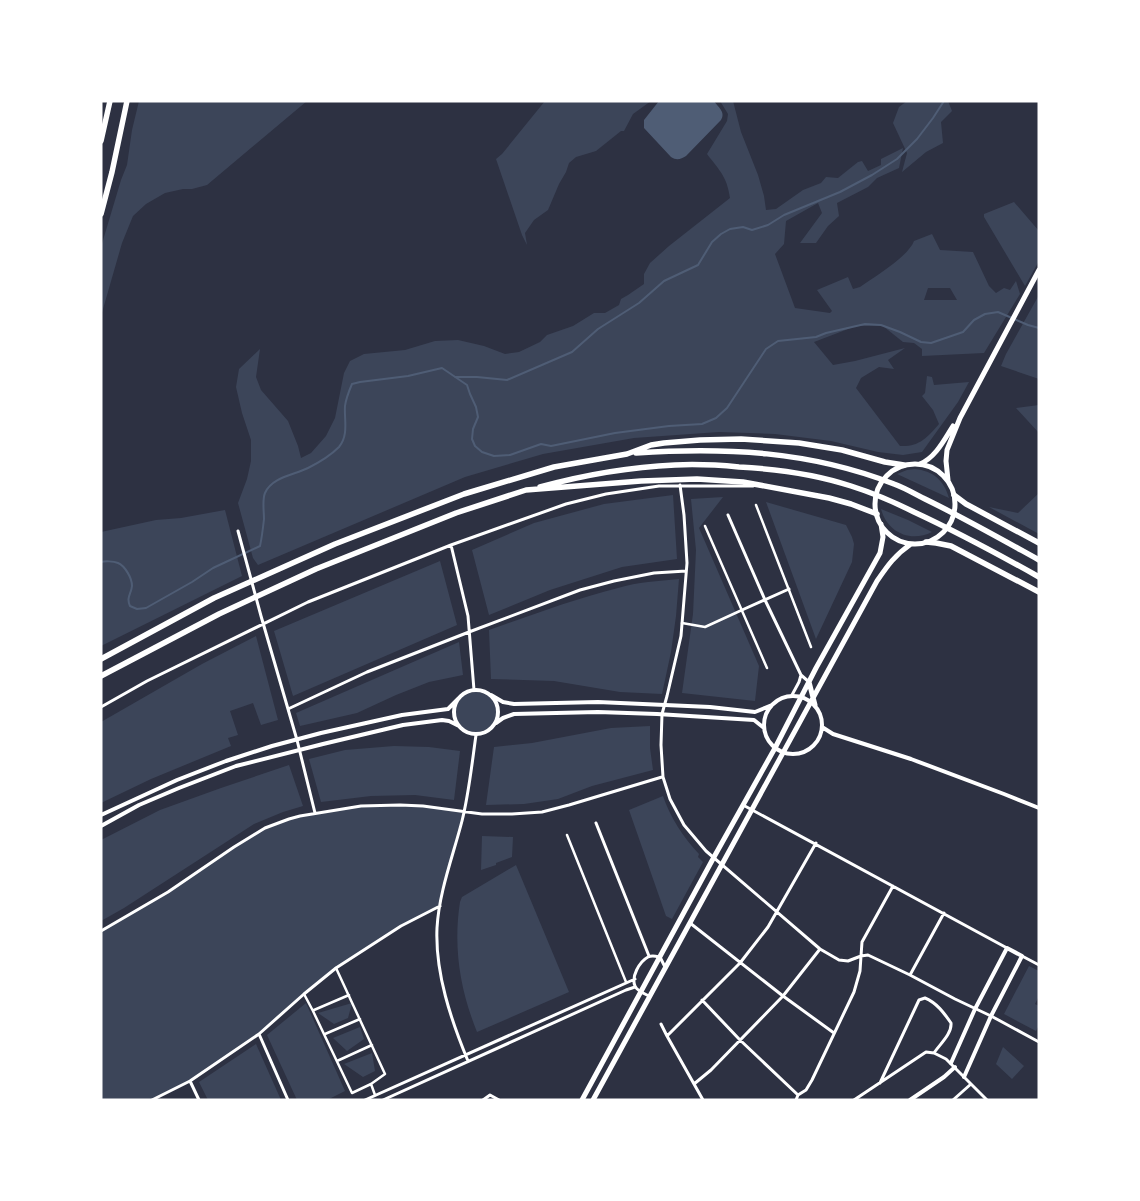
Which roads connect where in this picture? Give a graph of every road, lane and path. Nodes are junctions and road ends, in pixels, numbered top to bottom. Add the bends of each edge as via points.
1 (110, 101) edge
2 (127, 101) edge
3 (101, 141) edge
4 (101, 214) edge
5 (1039, 270) edge
6 (960, 418) junction
7 (627, 454) junction
8 (919, 464) junction
9 (904, 465) junction
10 (948, 480) junction
11 (680, 485) junction
12 (759, 485) junction
13 (526, 490) junction
14 (955, 498) junction
15 (756, 505) dead end
16 (876, 511) junction
17 (728, 515) dead end
18 (881, 524) junction
19 (705, 526) dead end
20 (238, 531) dead end
21 (926, 542) junction
22 (1039, 543) edge
23 (911, 544) junction
24 (451, 545) junction
25 (1039, 560) edge
26 (686, 571) junction
27 (1039, 577) edge
28 (789, 589) junction
29 (1039, 592) edge
30 (765, 600) junction
31 (742, 610) junction
32 (682, 623) junction
33 (263, 624) junction
34 (469, 632) junction
35 (811, 647) dead end
36 (101, 659) edge
37 (767, 668) dead end
38 (801, 675) junction
39 (101, 676) edge
40 (809, 682) junction
41 (474, 690) junction
42 (491, 695) junction
43 (792, 695) junction
44 (803, 696) junction
45 (458, 698) junction
46 (813, 700) junction
47 (665, 704) junction
48 (772, 705) junction
49 (101, 707) edge
50 (288, 710) junction
51 (662, 714) junction
52 (496, 723) junction
53 (459, 726) junction
54 (822, 726) junction
55 (764, 728) junction
56 (476, 734) junction
57 (833, 734) junction
58 (820, 737) junction
59 (297, 740) junction
60 (775, 748) junction
61 (299, 750) junction
62 (783, 752) junction
63 (663, 777) junction
64 (744, 804) junction
65 (1039, 808) edge
66 (752, 809) junction
67 (464, 811) junction
68 (315, 813) junction
69 (101, 815) edge
70 (596, 823) dead end
71 (101, 826) edge
72 (567, 835) dead end
73 (816, 843) junction
74 (714, 857) junction
75 (722, 864) junction
76 (893, 886) junction
77 (440, 906) junction
78 (778, 912) junction
79 (944, 913) junction
80 (690, 923) junction
81 (101, 931) edge
82 (820, 948) junction
83 (1007, 948) junction
84 (649, 956) junction
85 (861, 956) junction
86 (1022, 956) junction
87 (660, 957) junction
88 (740, 963) junction
89 (1039, 965) edge
90 (665, 966) junction
91 (336, 968) junction
92 (910, 975) junction
93 (635, 979) junction
94 (626, 982) junction
95 (635, 987) junction
96 (641, 992) junction
97 (304, 994) junction
98 (349, 995) junction
99 (649, 996) junction
100 (783, 996) junction
101 (702, 1000) junction
102 (975, 1010) junction
103 (313, 1011) junction
104 (990, 1016) junction
105 (360, 1019) junction
106 (661, 1024) dead end
107 (834, 1033) junction
108 (259, 1034) junction
109 (324, 1035) junction
110 (667, 1036) junction
111 (740, 1040) junction
112 (1039, 1042) edge
113 (372, 1045) junction
114 (933, 1052) junction
115 (465, 1054) junction
116 (337, 1061) junction
117 (468, 1061) junction
118 (951, 1063) junction
119 (955, 1067) junction
120 (964, 1077) junction
121 (190, 1081) junction
122 (880, 1083) junction
123 (371, 1084) junction
124 (694, 1084) junction
125 (971, 1084) junction
126 (375, 1095) junction
127 (798, 1095) junction
128 (593, 1099) edge
129 (152, 1100) edge
130 (199, 1100) edge
131 (288, 1100) edge
132 (365, 1100) edge
133 (383, 1100) edge
134 (483, 1100) edge
135 (499, 1100) edge
136 (582, 1100) edge
137 (703, 1100) edge
138 (796, 1100) edge
139 (854, 1100) edge
140 (910, 1100) edge
141 (953, 1100) edge
142 (987, 1100) edge

1 - 3 highway
2 - 4 highway
5 - 6 main road
6 - 8 main road via 936,452
6 - 10 main road via 947,450
7 - 9 highway via 664,443 750,439 842,450
7 - 25 highway via 718,450 820,461 895,484
7 - 36 highway via 554,467 464,494 387,523 214,598
8 - 9 main road
8 - 10 main road via 935,469
9 - 16 main road via 882,482
10 - 14 main road
11 - 12 street
11 - 24 street via 606,494 566,504
11 - 26 street
12 - 13 highway via 697,479
12 - 16 highway
13 - 27 highway via 630,468 675,465 763,468 816,476 888,500 937,522
13 - 39 highway via 447,517 316,569 219,614
14 - 21 main road via 952,518 946,528
14 - 22 highway
15 - 28 street
16 - 18 main road
17 - 30 street
18 - 23 main road via 893,537
18 - 40 main road via 880,553
19 - 31 street
20 - 33 street
21 - 23 main road
21 - 29 highway via 951,546
23 - 46 main road via 899,552 877,581
24 - 33 street via 308,602
24 - 34 street
26 - 32 street
26 - 34 street via 654,573 589,588
28 - 30 street
28 - 35 street
30 - 31 street
30 - 38 street
31 - 32 street via 705,627
31 - 37 street
32 - 47 street
33 - 49 street
33 - 50 street
34 - 41 street
34 - 50 street via 367,672
38 - 40 street
38 - 43 street
40 - 44 main road
40 - 46 main road
41 - 42 street
41 - 45 street
42 - 47 street via 514,704
42 - 52 street via 499,708
43 - 44 street
43 - 48 street
44 - 46 street
44 - 60 main road
45 - 53 street via 454,715
45 - 59 street via 448,709 402,715
46 - 54 street
46 - 62 main road
47 - 48 street via 755,712
47 - 51 street
48 - 55 street via 765,715
50 - 59 street
51 - 52 street via 514,714
51 - 55 street via 754,720
51 - 63 street
52 - 56 street via 485,733
53 - 56 street via 468,733
53 - 61 street via 442,720 403,725
54 - 57 street
54 - 58 street
55 - 60 street
56 - 67 street
57 - 58 street
57 - 65 street via 911,758
58 - 62 street via 806,751
59 - 61 street
59 - 69 street via 217,764
60 - 62 street
60 - 64 main road
61 - 68 street
61 - 71 street via 221,771 139,805
62 - 66 main road
63 - 67 street via 542,812 482,814
63 - 74 street via 670,799 684,824
64 - 66 street
64 - 74 main road
66 - 73 street
66 - 75 main road
67 - 68 street via 400,804
67 - 77 street
68 - 81 street via 265,828 168,892
70 - 84 street
72 - 94 street
73 - 76 street
73 - 78 street
74 - 75 street
74 - 87 main road
75 - 78 street
75 - 80 main road
76 - 79 street
76 - 85 street via 862,942
77 - 91 street via 401,926
77 - 115 street via 438,958 453,1023
78 - 82 street
78 - 88 street
79 - 83 street
79 - 92 street
80 - 88 street
80 - 90 main road
82 - 85 street via 839,960 848,961
82 - 100 street
83 - 86 street
83 - 102 street
84 - 87 street
84 - 93 street via 640,965
85 - 92 street via 868,955
85 - 107 street via 854,992
86 - 89 street
86 - 104 street
87 - 90 street
87 - 96 main road
88 - 100 street
88 - 101 street
90 - 99 main road
91 - 97 street
91 - 98 street
92 - 102 street
93 - 94 street
93 - 95 street
94 - 115 street
95 - 96 street
95 - 117 street
96 - 99 street
96 - 136 main road
97 - 103 street
97 - 108 street
98 - 103 street
98 - 105 street
99 - 128 main road
100 - 107 street
100 - 111 street
101 - 110 street
101 - 111 street
102 - 104 street
102 - 118 street
103 - 109 street
104 - 112 street
104 - 120 street
105 - 109 street
105 - 113 street
106 - 110 street
107 - 127 street via 806,1090
108 - 121 street
108 - 131 street
109 - 116 street
110 - 124 street
111 - 124 street
111 - 127 street
113 - 116 street
113 - 123 street via 385,1074
114 - 118 street
114 - 122 street via 926,1052
114 - 122 street via 952,1027 936,1004 926,998 919,1000
115 - 117 street
115 - 126 street
116 - 123 street via 352,1093
117 - 133 street
118 - 119 street
119 - 120 street
119 - 140 street
120 - 125 street
121 - 129 street
121 - 130 street
122 - 139 street
123 - 126 street
124 - 137 street
125 - 141 street
125 - 142 street
126 - 132 street
127 - 138 street
134 - 135 street via 490,1095

